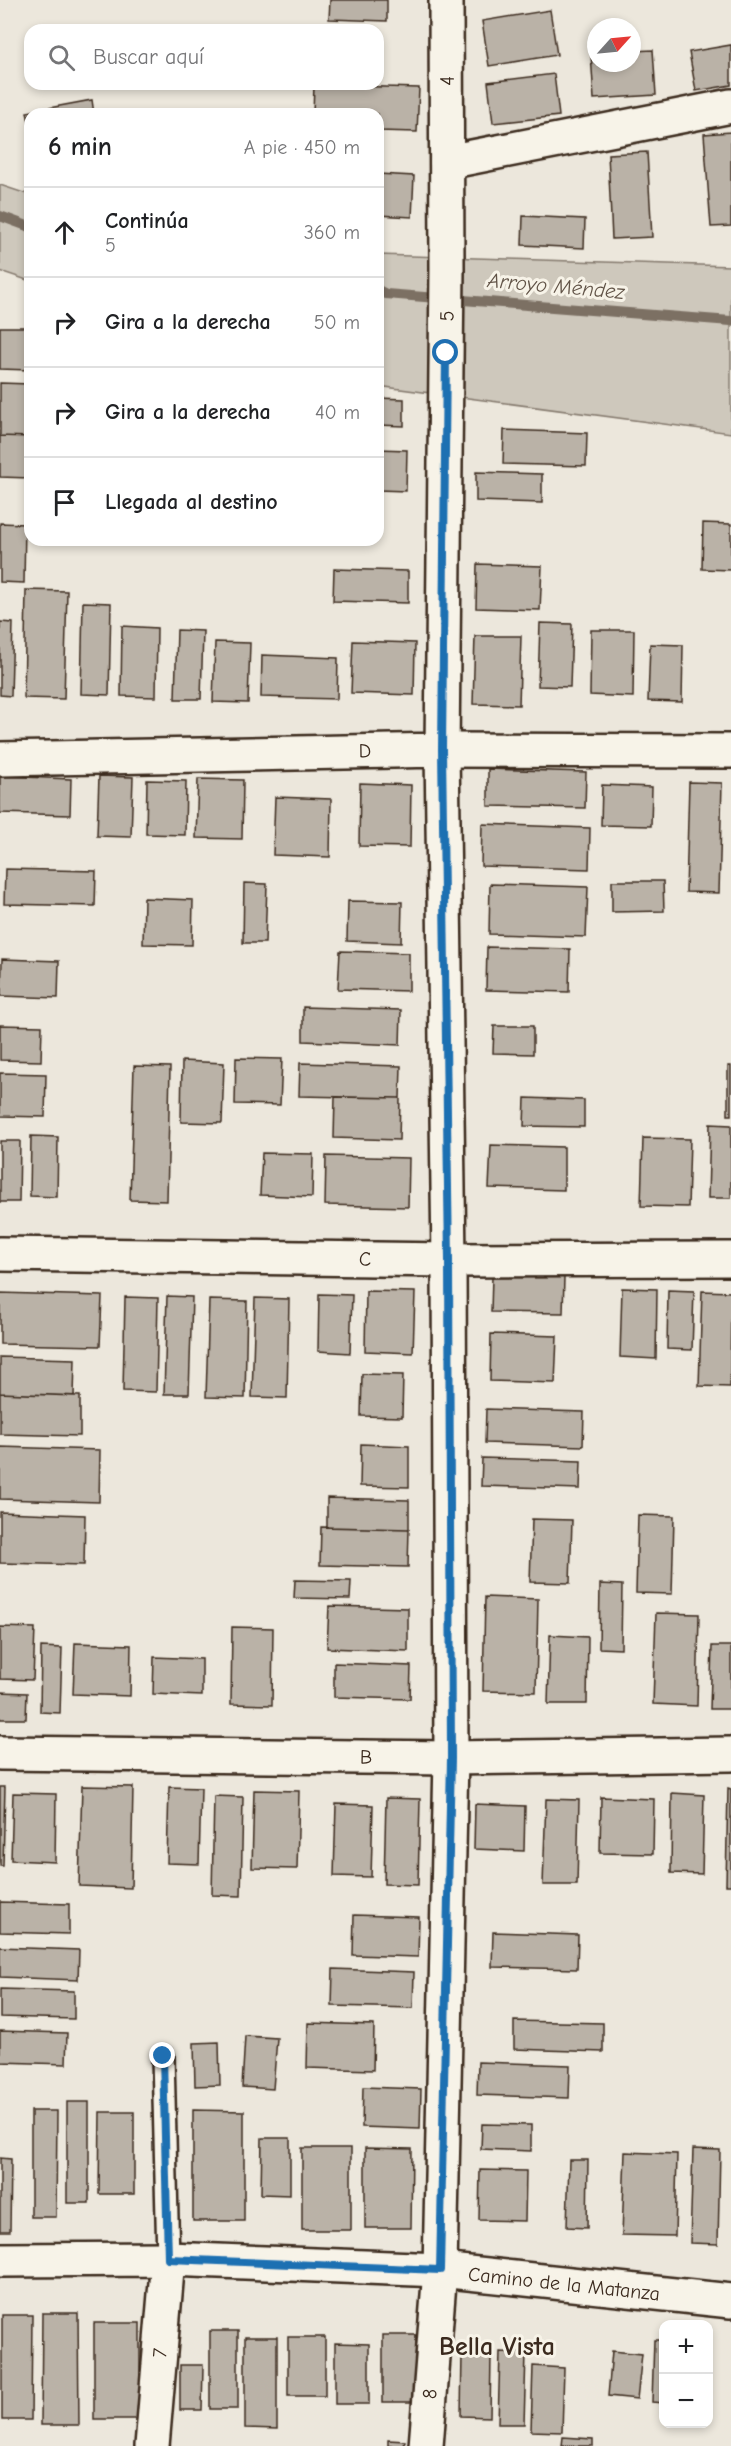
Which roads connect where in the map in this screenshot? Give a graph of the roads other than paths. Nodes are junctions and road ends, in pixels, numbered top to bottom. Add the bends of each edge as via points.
1 (446, 0) edge
2 (731, 106) edge
3 (447, 162) junction
4 (442, 750) junction
5 (731, 751) edge
6 (0, 759) edge
7 (0, 1254) edge
8 (731, 1259) edge
9 (449, 1260) junction
10 (0, 1753) edge
11 (731, 1754) edge
12 (451, 1758) junction
13 (163, 2056) dead end
14 (168, 2259) junction
15 (0, 2260) edge
16 (440, 2270) junction
17 (731, 2301) edge
18 (152, 2446) edge
19 (426, 2446) edge

1 - 3 street, 4
2 - 3 street
3 - 4 street, 5
4 - 5 street, D
4 - 6 street, D
4 - 9 street, 5
7 - 9 street, C
8 - 9 street, C
9 - 12 street, 5
10 - 12 street, B
11 - 12 street, B
12 - 16 street, 5
13 - 14 lane
14 - 15 street, Camino de la Matanza
14 - 16 street, Camino de la Matanza
14 - 18 street, 7
16 - 17 street, Camino de la Matanza
16 - 19 street, 8

